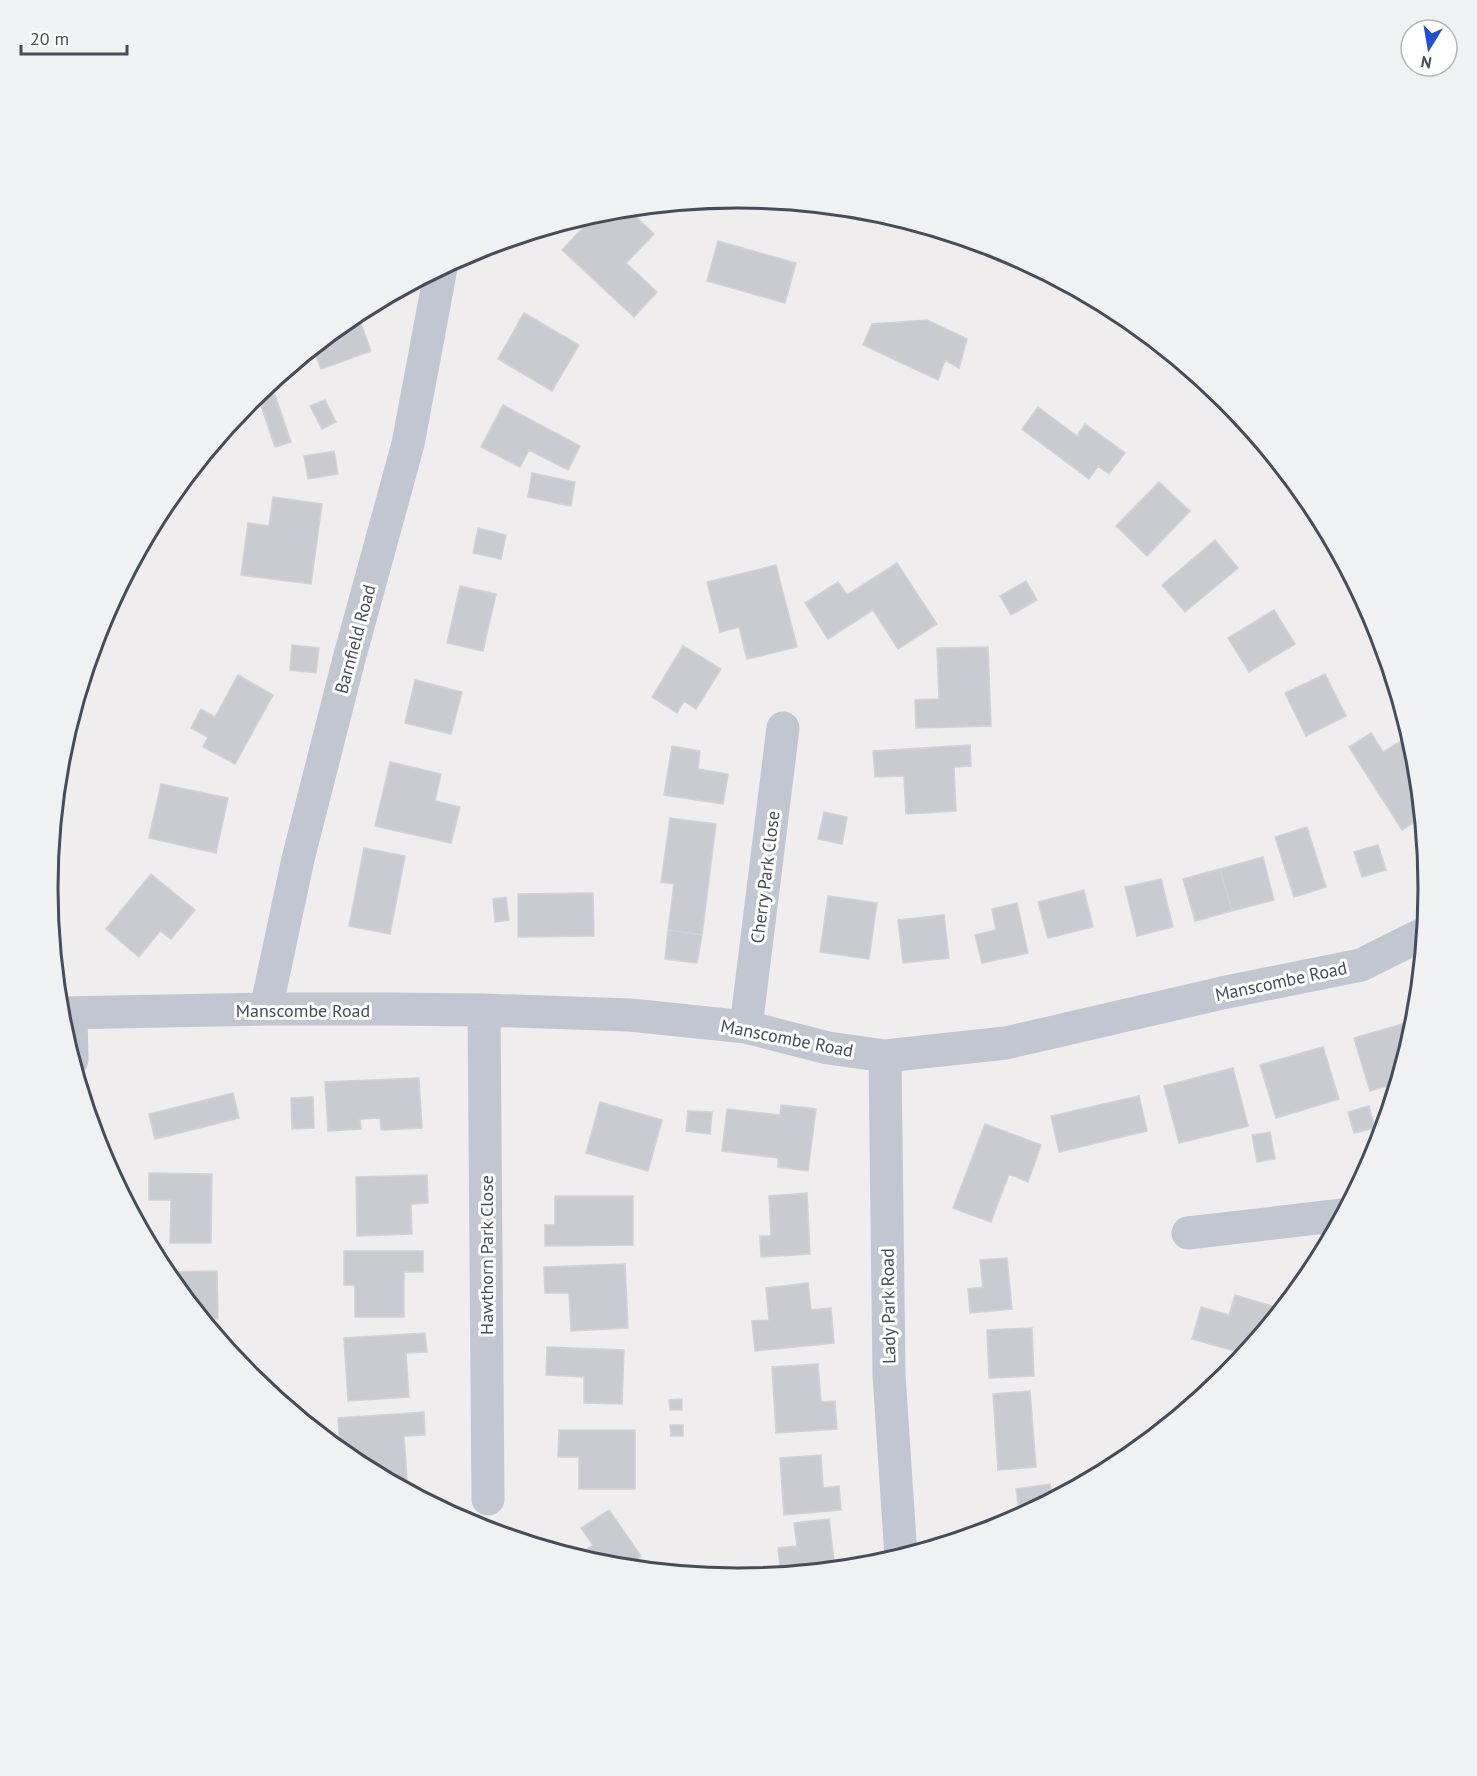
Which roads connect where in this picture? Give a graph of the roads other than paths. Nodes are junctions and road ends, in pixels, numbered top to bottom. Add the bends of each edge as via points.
1 (439, 277) edge
2 (783, 728) dead end
3 (1417, 937) edge
4 (266, 1009) junction
5 (484, 1010) junction
6 (71, 1014) edge
7 (746, 1027) junction
8 (885, 1056) junction
9 (1333, 1216) edge
10 (1188, 1233) dead end
11 (488, 1499) dead end
12 (901, 1548) edge

1 - 4 street, Barnfield Road via 408,444 298,859
2 - 7 street, Cherry Park Close
3 - 8 street, Manscombe Road via 1361,964 1006,1043
4 - 5 street, Manscombe Road
4 - 6 street, Manscombe Road
5 - 7 street, Manscombe Road via 630,1015
5 - 11 street, Hawthorn Park Close
7 - 8 street, Manscombe Road via 828,1048
8 - 12 street, Lady Park Road via 889,1375
9 - 10 street

